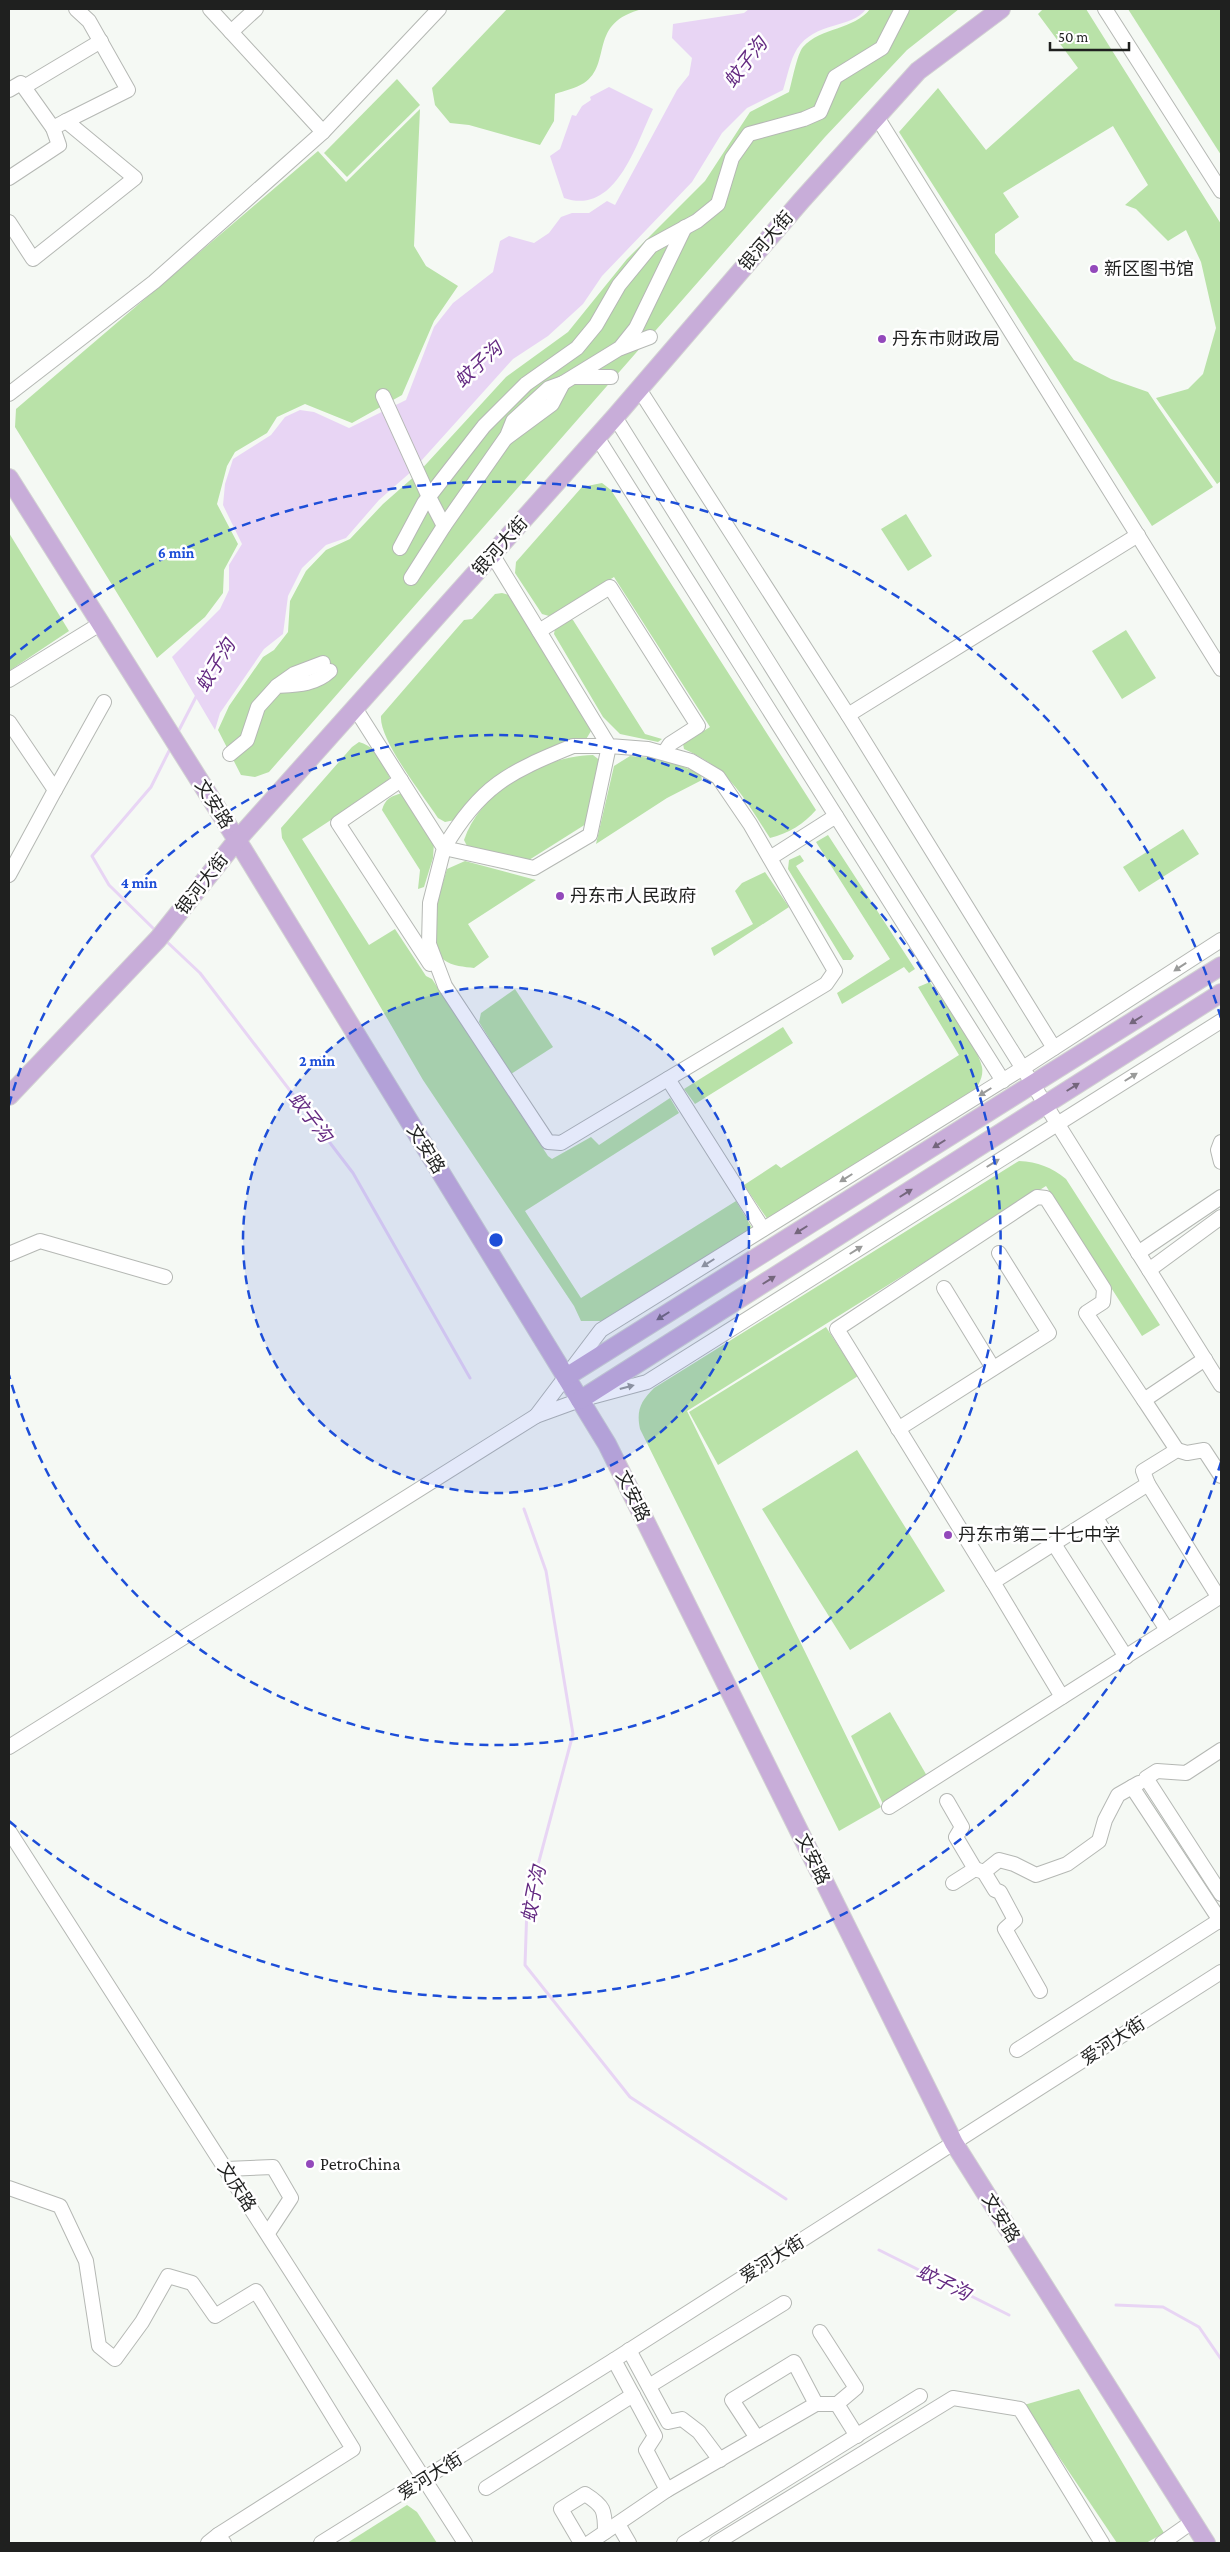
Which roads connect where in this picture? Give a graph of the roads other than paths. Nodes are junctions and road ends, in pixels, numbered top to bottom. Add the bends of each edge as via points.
1 (76, 9) edge
2 (210, 9) edge
3 (256, 9) edge
4 (439, 9) edge
5 (902, 9) edge
6 (1001, 9) edge
7 (1105, 9) edge
8 (231, 32) junction
9 (101, 41) junction
10 (24, 87) junction
11 (9, 90) edge
12 (877, 117) junction
13 (66, 121) junction
14 (53, 128) junction
15 (323, 132) junction
16 (9, 178) edge
17 (1221, 191) edge
18 (9, 222) edge
19 (685, 227) junction
20 (650, 337) dead end
21 (620, 348) junction
22 (611, 376) dead end
23 (568, 380) junction
24 (639, 389) junction
25 (9, 394) edge
26 (383, 396) dead end
27 (615, 417) junction
28 (597, 437) junction
29 (9, 478) edge
30 (429, 498) junction
31 (444, 526) junction
32 (1138, 535) junction
33 (400, 548) dead end
34 (492, 554) junction
35 (411, 578) dead end
36 (100, 624) junction
37 (539, 631) junction
38 (327, 667) dead end
39 (1221, 669) edge
40 (9, 680) edge
41 (104, 702) dead end
42 (355, 708) junction
43 (848, 715) junction
44 (9, 722) edge
45 (609, 746) junction
46 (230, 754) dead end
47 (664, 754) junction
48 (401, 780) junction
49 (55, 790) junction
50 (836, 816) junction
51 (237, 840) junction
52 (444, 848) junction
53 (770, 858) junction
54 (9, 875) edge
55 (1221, 940) edge
56 (1221, 966) edge
57 (445, 986) junction
58 (1221, 993) edge
59 (1221, 1021) edge
60 (1054, 1048) junction
61 (1023, 1068) junction
62 (668, 1079) junction
63 (1003, 1081) junction
64 (1033, 1084) junction
65 (9, 1096) edge
66 (1045, 1104) junction
67 (1057, 1123) junction
68 (1221, 1142) edge
69 (1221, 1162) edge
70 (1221, 1197) edge
71 (1221, 1217) edge
72 (763, 1229) junction
73 (999, 1253) dead end
74 (1138, 1253) junction
75 (9, 1254) edge
76 (1149, 1270) junction
77 (165, 1277) dead end
78 (944, 1288) dead end
79 (1205, 1359) junction
80 (993, 1368) junction
81 (566, 1377) junction
82 (1221, 1385) edge
83 (580, 1400) junction
84 (1144, 1400) junction
85 (536, 1416) junction
86 (898, 1429) junction
87 (1177, 1450) junction
88 (1221, 1476) edge
89 (1148, 1484) junction
90 (1096, 1518) junction
91 (1054, 1544) junction
92 (992, 1582) junction
93 (1220, 1597) edge
94 (1168, 1630) junction
95 (1126, 1657) junction
96 (1062, 1697) junction
97 (9, 1747) edge
98 (1221, 1750) edge
99 (1146, 1778) junction
100 (1132, 1787) junction
101 (947, 1802) dead end
102 (889, 1807) dead end
103 (9, 1831) edge
104 (979, 1870) junction
105 (953, 1883) dead end
106 (1221, 1894) edge
107 (1221, 1921) edge
108 (1221, 1972) edge
109 (1040, 1991) dead end
110 (1017, 2050) dead end
111 (954, 2143) junction
112 (226, 2169) junction
113 (9, 2188) edge
114 (268, 2233) junction
115 (784, 2303) dead end
116 (820, 2332) dead end
117 (629, 2350) junction
118 (614, 2360) junction
119 (649, 2386) junction
120 (633, 2396) junction
121 (920, 2396) dead end
122 (816, 2404) junction
123 (837, 2404) junction
124 (857, 2436) junction
125 (757, 2438) junction
126 (720, 2460) junction
127 (426, 2479) junction
128 (486, 2488) dead end
129 (667, 2490) junction
130 (1192, 2522) junction
131 (618, 2524) junction
132 (605, 2532) junction
133 (216, 2540) edge
134 (321, 2543) edge
135 (465, 2543) edge
136 (581, 2543) edge
137 (589, 2543) edge
138 (629, 2543) edge
139 (684, 2543) edge
140 (716, 2543) edge
141 (1102, 2543) edge
142 (1162, 2543) edge
143 (1206, 2543) edge

1 - 9 street via 89,21
2 - 8 street
3 - 8 street
4 - 15 street
5 - 19 street via 882,48 834,76 820,112 750,134 732,158 718,204
6 - 12 main road, 银河大街 via 918,71
7 - 17 street
8 - 15 street
9 - 10 street
9 - 13 street via 128,90
10 - 11 street via 21,82
10 - 14 street
12 - 24 main road, 银河大街
12 - 32 street
13 - 14 street
13 - 18 street via 135,178 33,259
14 - 16 street via 59,145
15 - 25 street via 154,282
19 - 21 street via 636,328
19 - 30 street via 651,246 619,285 596,325 577,348 526,384 484,426
20 - 21 street
21 - 23 street
22 - 23 street
23 - 31 street via 549,388 513,421 506,438
24 - 27 main road, 银河大街
24 - 43 street
26 - 30 street
27 - 28 main road, 银河大街
27 - 61 street
28 - 34 main road, 银河大街
28 - 50 street
29 - 36 main road, 文安路
30 - 31 street
30 - 33 street
31 - 35 street
32 - 39 street
32 - 43 street
34 - 37 street
34 - 42 main road, 银河大街
36 - 40 street
36 - 51 main road, 文安路
37 - 45 street
37 - 47 street via 610,587 698,726 670,744
38 - 46 street via 322,679 277,686 258,707 247,740
41 - 49 street
42 - 48 street
42 - 51 main road, 银河大街
43 - 60 street
44 - 49 street
45 - 47 street via 648,749
45 - 52 street via 574,746 524,766 490,788 458,823
45 - 52 street via 590,835 534,868
47 - 53 street via 691,761 718,777
48 - 52 street
48 - 57 street via 338,823
49 - 54 street
50 - 53 street
50 - 63 street
51 - 65 main road, 银河大街 via 161,936
51 - 81 main road, 文安路
52 - 57 street via 430,903 429,944
53 - 62 street via 835,971 826,984
55 -> 60 street
56 -> 64 main road
57 - 62 street via 548,1142 561,1143
66 -> 58 main road
67 -> 59 street
60 - 61 street
61 - 63 street
61 - 64 street
62 - 72 street
63 -> 72 street
64 - 66 street
64 -> 81 main road
66 - 67 street
83 -> 66 main road
67 - 74 street
83 -> 67 street via 647,1382
68 - 69 street via 1218,1150
70 - 74 street
71 - 76 street
72 -> 81 street via 601,1330
73 - 80 street via 1049,1333
74 - 76 street
75 - 77 street via 40,1241
76 - 79 street
78 - 80 street
79 - 82 street
79 - 84 street
80 - 86 street
81 - 83 main road, 文安路
81 - 85 street
83 - 85 street
83 - 111 main road, 文安路 via 611,1452
84 - 86 street via 1086,1313 1103,1302 1104,1289 1046,1198 1037,1197 837,1329
84 - 87 street
85 - 97 street
86 - 92 street
87 - 88 street via 1187,1453 1204,1450
87 - 89 street via 1144,1471
89 - 90 street
89 - 93 street
90 - 91 street
90 - 94 street
91 - 92 street
91 - 95 street
92 - 96 street
93 - 94 street
94 - 95 street
95 - 96 street
96 - 102 street
98 - 99 street via 1186,1772 1157,1772
99 - 100 street
99 - 106 street
100 - 104 street via 1118,1795 1099,1841 1067,1864 1036,1876 1014,1864 998,1860
100 - 107 street
101 - 104 street via 962,1827 956,1837
103 - 112 street, 文庆路
104 - 105 street
104 - 109 street via 1000,1892 1015,1920 1005,1929
107 - 110 street
108 - 111 street, 爱河大街
111 - 117 street, 爱河大街
111 - 130 main road, 文安路
112 - 114 street, 文庆路
112 - 114 street via 273,2168 291,2198
113 - 133 street via 60,2206 86,2261 99,2346 116,2359 168,2276 192,2282 215,2316 256,2291 353,2449
114 - 127 street, 文庆路
115 - 119 street
116 - 123 street via 856,2388
117 - 118 street, 爱河大街
117 - 119 street
118 - 120 street
118 - 127 street, 爱河大街
119 - 126 street via 668,2422 682,2419 699,2432
120 - 128 street
120 - 129 street via 654,2436 646,2450
121 - 124 street
122 - 123 street
122 - 125 street
122 - 125 street via 794,2362 732,2400
123 - 124 street
124 - 139 street
125 - 126 street
126 - 129 street
127 - 134 street, 爱河大街
127 - 135 street, 文庆路
129 - 131 street
130 - 142 street
130 - 143 main road, 文安路
131 - 132 street
131 - 138 street
132 - 136 street via 605,2515 600,2503 585,2494 561,2508
132 - 137 street
140 - 141 street via 953,2398 1020,2409

